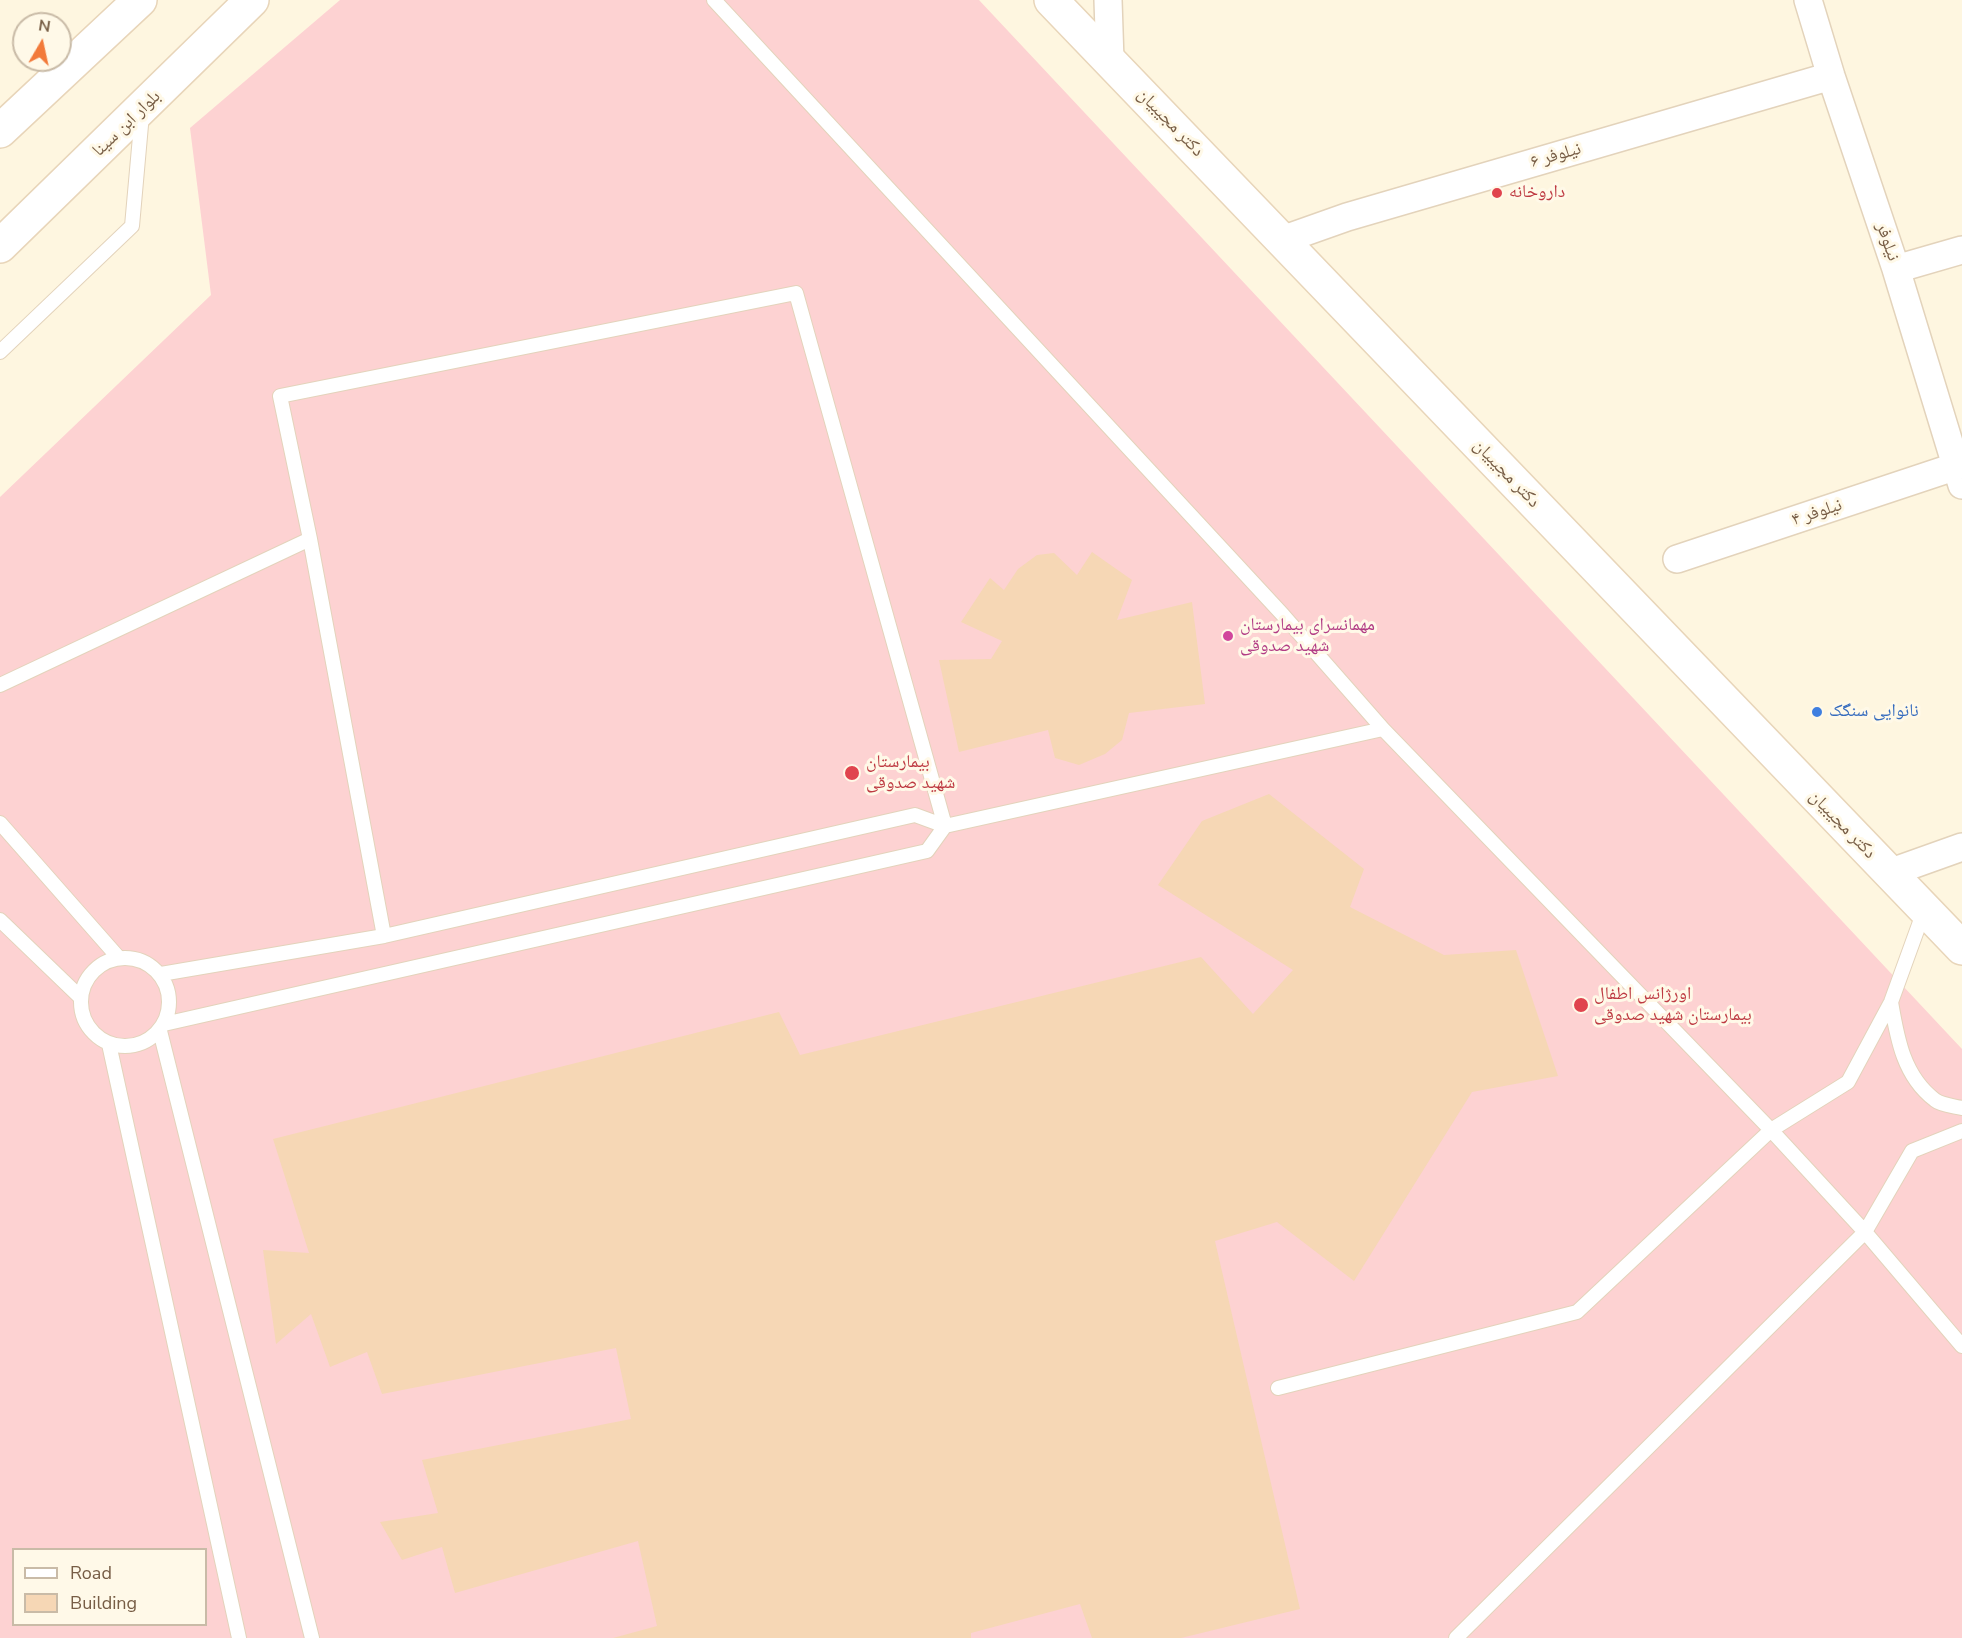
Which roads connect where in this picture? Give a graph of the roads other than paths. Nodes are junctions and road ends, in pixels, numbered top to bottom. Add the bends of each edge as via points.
1 (140, 0) edge
2 (252, 0) edge
3 (714, 0) edge
4 (1051, 0) edge
5 (1108, 0) edge
6 (1808, 0) edge
7 (1110, 61) junction
8 (1831, 76) junction
9 (142, 110) junction
10 (0, 131) edge
11 (1282, 240) junction
12 (0, 246) edge
13 (1962, 250) edge
14 (1896, 269) junction
15 (0, 352) edge
16 (1959, 475) edge
17 (310, 539) junction
18 (1677, 559) dead end
19 (0, 685) edge
20 (1383, 729) junction
21 (0, 823) edge
22 (945, 826) junction
23 (1962, 847) edge
24 (1888, 873) junction
25 (1925, 909) junction
26 (0, 920) edge
27 (384, 936) junction
28 (1962, 948) edge
29 (118, 957) junction
30 (161, 975) junction
31 (80, 997) junction
32 (1891, 1002) junction
33 (162, 1027) junction
34 (109, 1044) junction
35 (1962, 1108) edge
36 (1771, 1130) junction
37 (1962, 1131) edge
38 (1865, 1232) junction
39 (1962, 1346) edge
40 (1278, 1388) dead end
41 (239, 1638) edge
42 (312, 1638) edge
43 (1456, 1638) edge

1 - 10 street
2 - 9 street, بلوار ابن سینا
3 - 20 lane
4 - 7 street, دکتر مجیبیان
5 - 7 street
6 - 8 street, نیلوفر
7 - 11 street, دکتر مجیبیان
8 - 11 street, نیلوفر ۶ via 1347,217
8 - 14 street, نیلوفر
9 - 12 street, بلوار ابن سینا
9 - 15 lane via 132,226
11 - 24 street, دکتر مجیبیان
13 - 14 street
14 - 16 street, نیلوفر
16 - 18 street, نیلوفر ۴
17 - 19 lane
17 - 22 lane via 279,396 796,293
17 - 27 lane
20 - 22 lane
20 - 36 lane
21 - 29 lane
22 - 27 lane via 915,815
22 - 33 lane via 927,851
23 - 24 street
24 - 25 street, دکتر مجیبیان
25 - 28 street, دکتر مجیبیان
25 - 32 lane
26 - 31 lane
27 - 30 lane
29 - 30 lane via 149,964
29 - 31 lane via 100,964 87,978
30 - 33 lane via 169,990 170,1007
31 - 34 lane via 87,1025
32 - 35 lane via 1899,1046 1913,1077 1936,1101
32 - 36 lane via 1848,1082
33 - 34 lane via 145,1042 128,1047
33 - 42 lane
34 - 41 lane
36 - 38 lane
36 - 40 lane via 1577,1312
37 - 38 lane via 1912,1151
38 - 39 lane
38 - 43 lane

